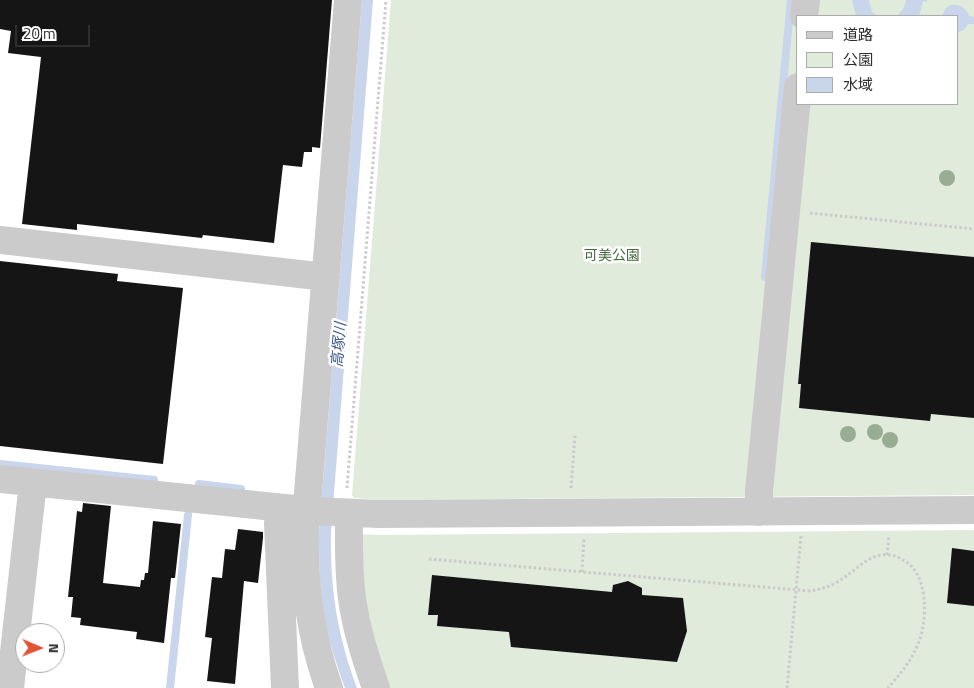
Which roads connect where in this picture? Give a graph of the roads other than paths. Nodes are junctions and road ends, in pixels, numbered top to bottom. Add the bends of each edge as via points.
1 (348, 0) edge
2 (806, 0) edge
3 (804, 15) edge
4 (796, 105) edge
5 (0, 240) edge
6 (326, 277) junction
7 (0, 479) edge
8 (33, 483) junction
9 (279, 508) junction
10 (974, 510) edge
11 (310, 511) junction
12 (759, 512) junction
13 (345, 513) junction
14 (10, 688) edge
15 (285, 688) edge
16 (329, 688) edge
17 (376, 688) edge

1 - 6 street
2 - 3 street
4 - 12 street
5 - 6 street
6 - 11 street
7 - 8 street
8 - 9 street
8 - 14 street
9 - 11 street
9 - 15 street
10 - 12 street
11 - 13 street
11 - 16 street via 304,563 307,604
12 - 13 street
13 - 17 street via 358,634

